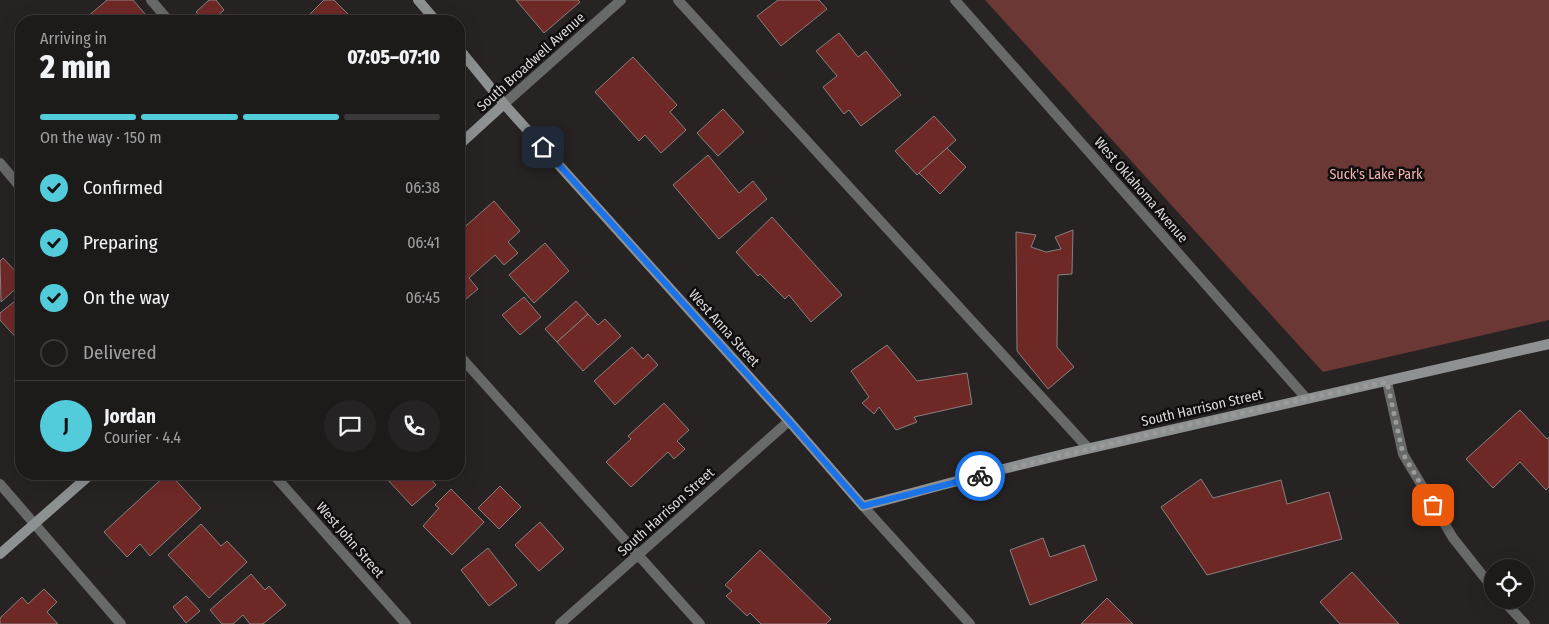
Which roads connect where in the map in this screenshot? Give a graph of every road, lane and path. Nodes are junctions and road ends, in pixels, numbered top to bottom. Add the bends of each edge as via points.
1 (151, 0) edge
2 (418, 0) edge
3 (621, 0) edge
4 (678, 0) edge
5 (955, 0) edge
6 (164, 15) edge
7 (431, 15) edge
8 (465, 56) edge
9 (504, 104) junction
10 (465, 140) edge
11 (0, 163) edge
12 (15, 181) edge
13 (1549, 344) edge
14 (465, 362) edge
15 (1387, 382) junction
16 (1306, 398) junction
17 (789, 421) junction
18 (1088, 448) junction
19 (83, 480) edge
20 (279, 480) edge
21 (0, 484) edge
22 (863, 506) junction
23 (35, 522) junction
24 (0, 554) edge
25 (639, 554) junction
26 (1484, 576) edge
27 (1512, 609) edge
28 (121, 624) edge
29 (406, 624) edge
30 (560, 624) edge
31 (700, 624) edge
32 (970, 624) edge
33 (1525, 624) edge

1 - 6 street
2 - 7 main road
3 - 9 street, South Broadwell Avenue
4 - 18 street
5 - 16 street, West Oklahoma Avenue
8 - 9 main road, West Anna Street
9 - 10 main road, South Broadwell Avenue
9 - 17 main road, West Anna Street
11 - 12 street
13 - 15 main road, South Harrison Street
14 - 25 street
15 - 16 main road, South Harrison Street
15 - 26 street via 1403,454 1453,538
16 - 18 main road, South Harrison Street
17 - 22 main road, West Anna Street
17 - 25 street, South Harrison Street
18 - 22 main road, South Harrison Street
19 - 23 main road
20 - 29 street, West John Street
21 - 23 street
22 - 32 street, West Anna Street
23 - 24 main road
23 - 28 street
25 - 30 street, South Harrison Street
25 - 31 street
27 - 33 street

